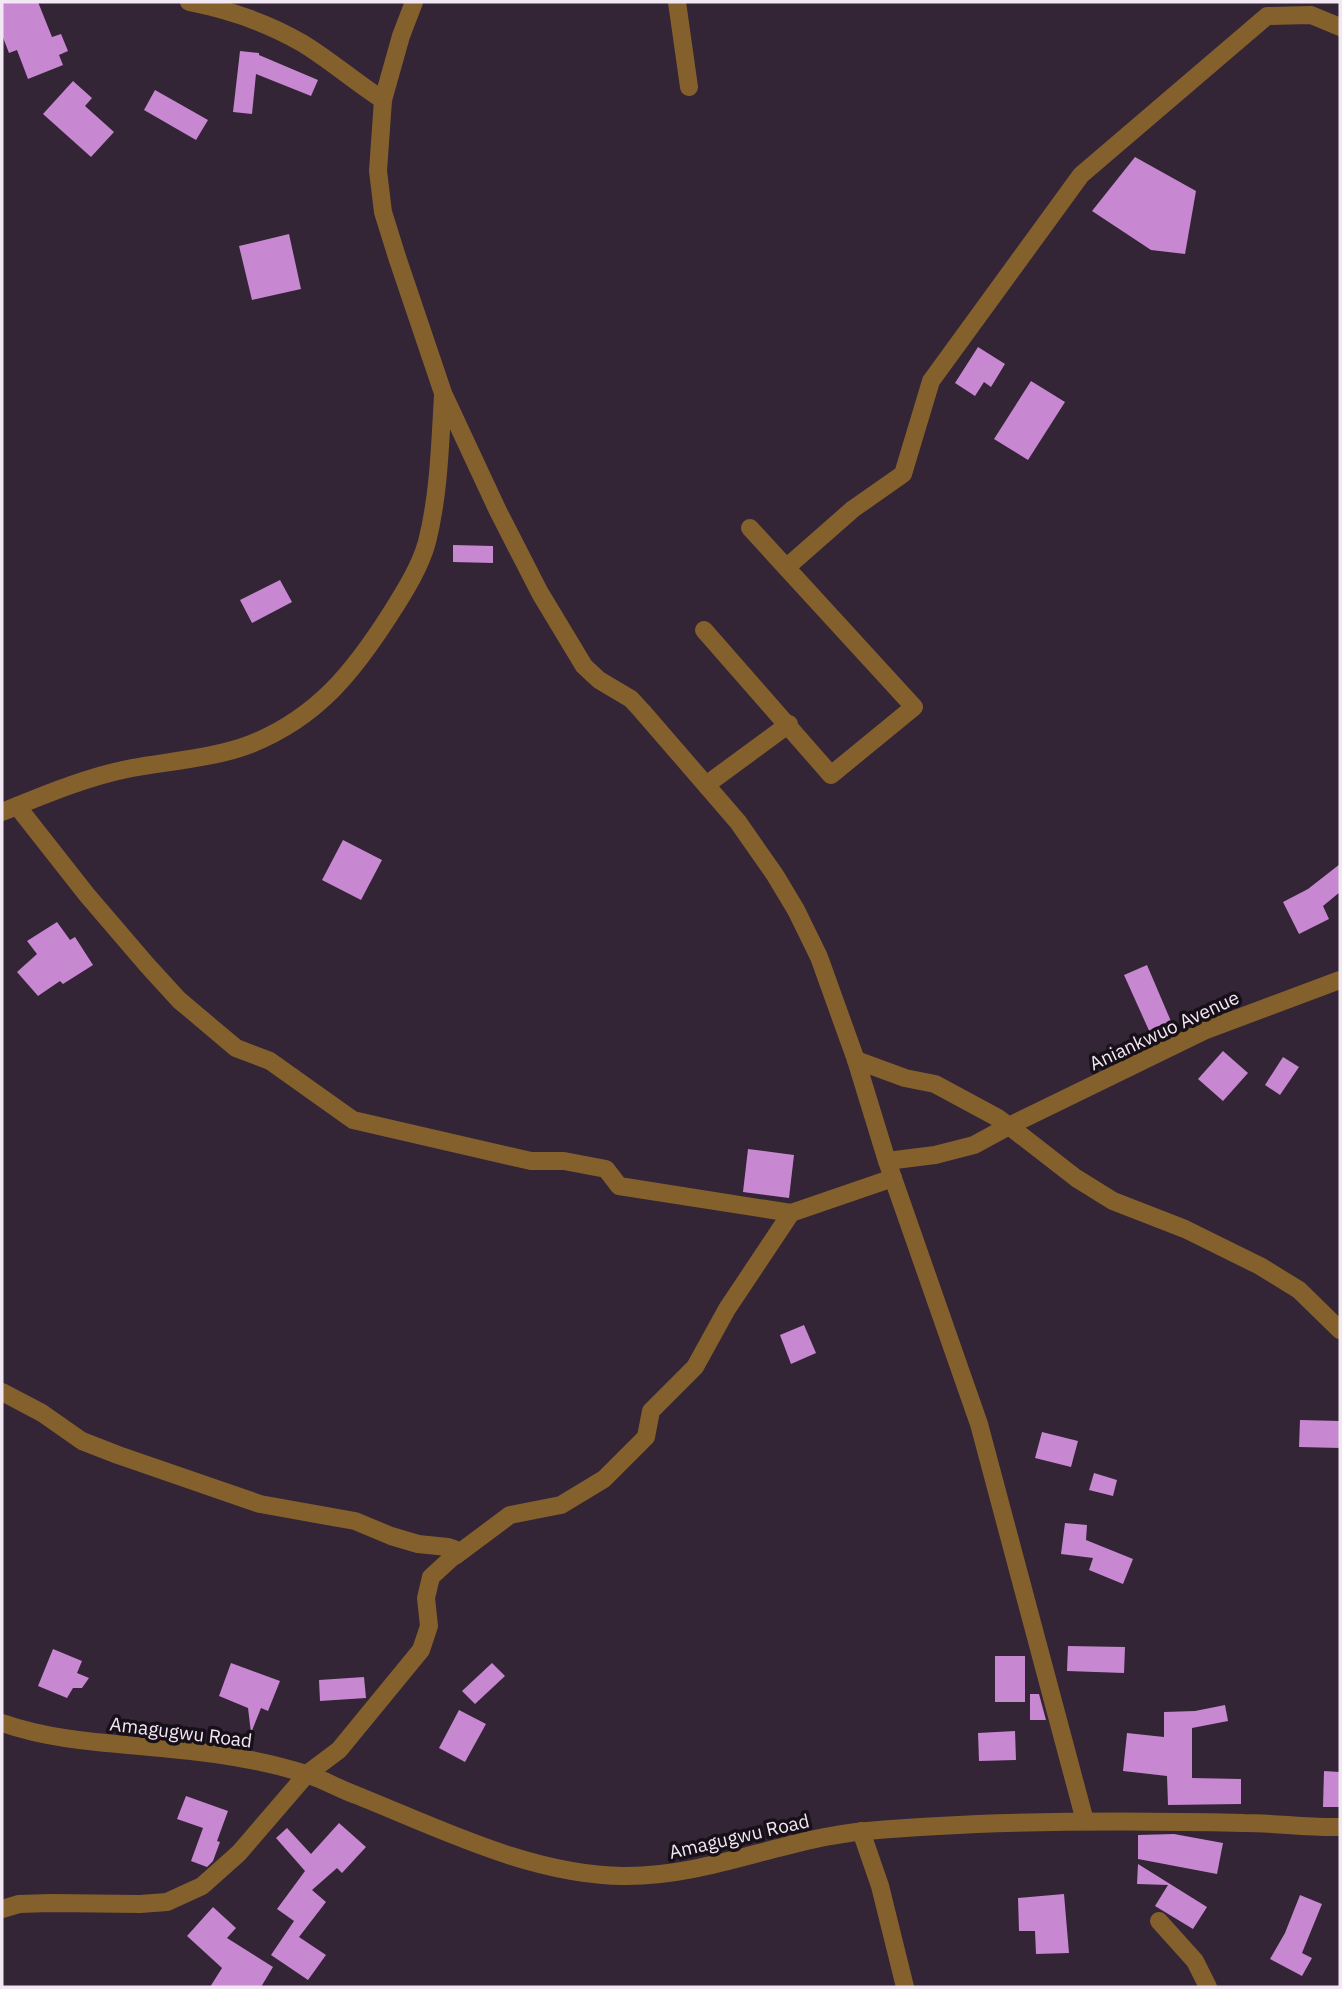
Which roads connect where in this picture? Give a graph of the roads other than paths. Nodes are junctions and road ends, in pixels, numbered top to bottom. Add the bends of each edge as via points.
1 (189, 2) edge
2 (414, 2) edge
3 (677, 2) edge
4 (1340, 27) edge
5 (689, 87) dead end
6 (383, 100) junction
7 (443, 393) junction
8 (750, 528) dead end
9 (787, 567) junction
10 (704, 630) dead end
11 (789, 724) junction
12 (706, 785) junction
13 (9, 809) edge
14 (1340, 980) edge
15 (856, 1060) junction
16 (1009, 1126) junction
17 (890, 1169) junction
18 (791, 1213) junction
19 (1340, 1330) edge
20 (2, 1392) edge
21 (455, 1556) junction
22 (2, 1723) edge
23 (307, 1774) junction
24 (1085, 1821) junction
25 (1340, 1827) edge
26 (861, 1831) junction
27 (2, 1909) edge
28 (1159, 1921) dead end
29 (905, 1987) edge
30 (1208, 1987) edge

1 - 6 street via 251,18 302,44
2 - 6 street
3 - 5 street
4 - 9 street via 1311,15 1267,16 1081,175 931,381 903,474 853,509
6 - 7 street via 378,171 383,212
7 - 12 street via 540,593 584,666 631,699
7 - 13 street via 436,501 426,546 407,587 363,655 328,695 289,724 250,744 76,782
8 - 9 street
9 - 11 street via 914,707 831,775
10 - 11 street
11 - 12 street
12 - 15 street via 738,822 796,910 819,957
13 - 18 street via 179,1000 236,1048 270,1060 353,1121 531,1161 564,1161 606,1169 619,1186
14 - 16 street, Aniankwuo Avenue via 1206,1030
15 - 16 street via 935,1084
15 - 17 street
16 - 17 street, Aniankwuo Avenue via 974,1145
16 - 19 street via 1113,1201 1260,1266 1299,1290
17 - 18 street, Aniankwuo Avenue
17 - 24 street via 979,1424
18 - 21 street via 727,1309 695,1367 651,1411 646,1437 604,1479 561,1505 510,1515
20 - 21 street via 82,1441 118,1455 260,1504 331,1515 418,1544 448,1547 454,1549
21 - 23 street via 431,1577 426,1598 429,1626 421,1650 339,1750
22 - 23 street, Amagugwu Road via 62,1738 243,1759
23 - 26 street, Amagugwu Road via 480,1844 578,1872 623,1876 691,1871
23 - 27 street via 239,1853 188,1894 167,1902 51,1903
24 - 25 street, Amagugwu Road
24 - 26 street, Amagugwu Road
26 - 29 street
28 - 30 street via 1195,1961

